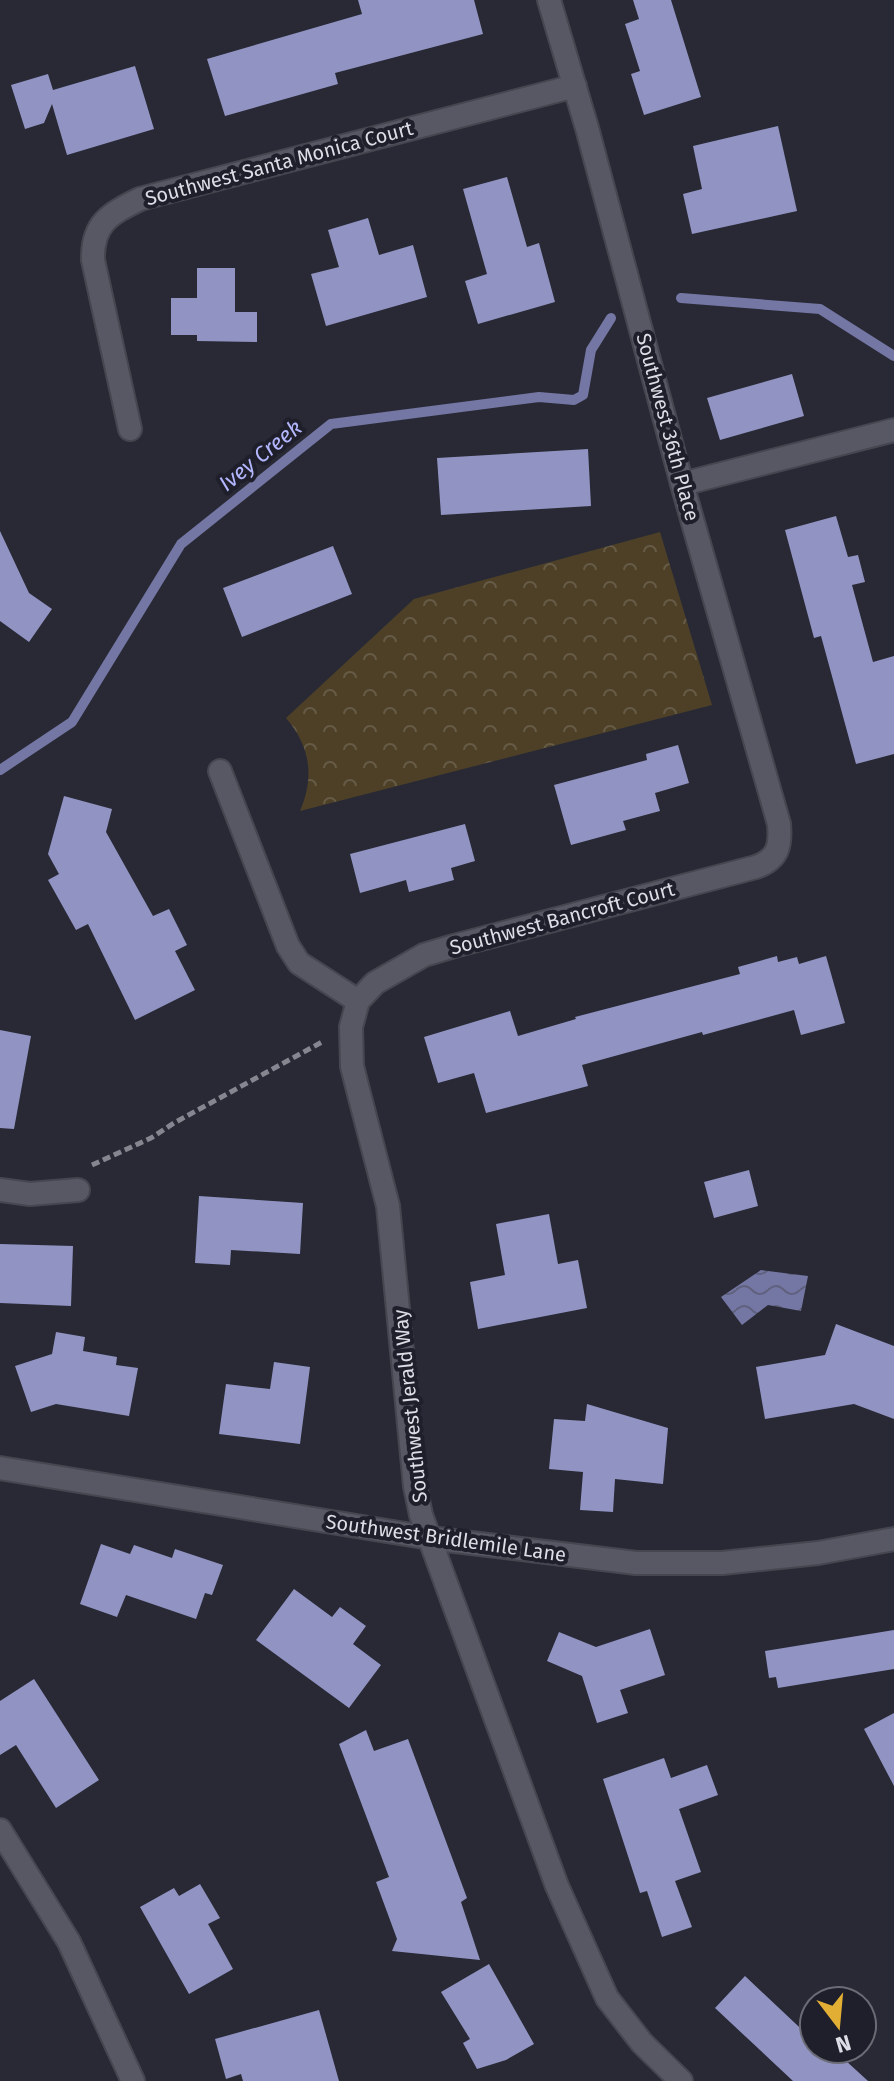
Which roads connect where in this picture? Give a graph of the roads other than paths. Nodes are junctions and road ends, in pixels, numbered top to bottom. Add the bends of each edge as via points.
1 (549, 0) edge
2 (575, 86) junction
3 (130, 429) dead end
4 (894, 430) edge
5 (682, 484) junction
6 (220, 771) dead end
7 (777, 854) joint
8 (358, 1001) junction
9 (0, 1190) edge
10 (78, 1190) road end
11 (0, 1468) edge
12 (430, 1538) junction
13 (894, 1539) edge
14 (0, 1830) edge
15 (133, 2081) edge
16 (681, 2081) edge

1 - 2 street, Southwest 36th Place
2 - 3 street, Southwest Santa Monica Court via 140,199 106,219 92,241 93,260
2 - 5 street, Southwest 36th Place
4 - 5 street
5 - 7 street, Southwest 36th Place via 779,824
6 - 8 street via 288,946 299,963
7 - 8 street, Southwest Bancroft Court via 756,867 424,955 375,983
8 - 12 street, Southwest Jerald Way via 351,1027 352,1066 388,1206 415,1486
9 - 10 street
11 - 12 street, Southwest Bridlemile Lane
12 - 13 street, Southwest Bridlemile Lane via 677,1564 769,1558
12 - 16 street, Southwest Jerald Way via 557,1886 607,1998
14 - 15 street via 69,1942

